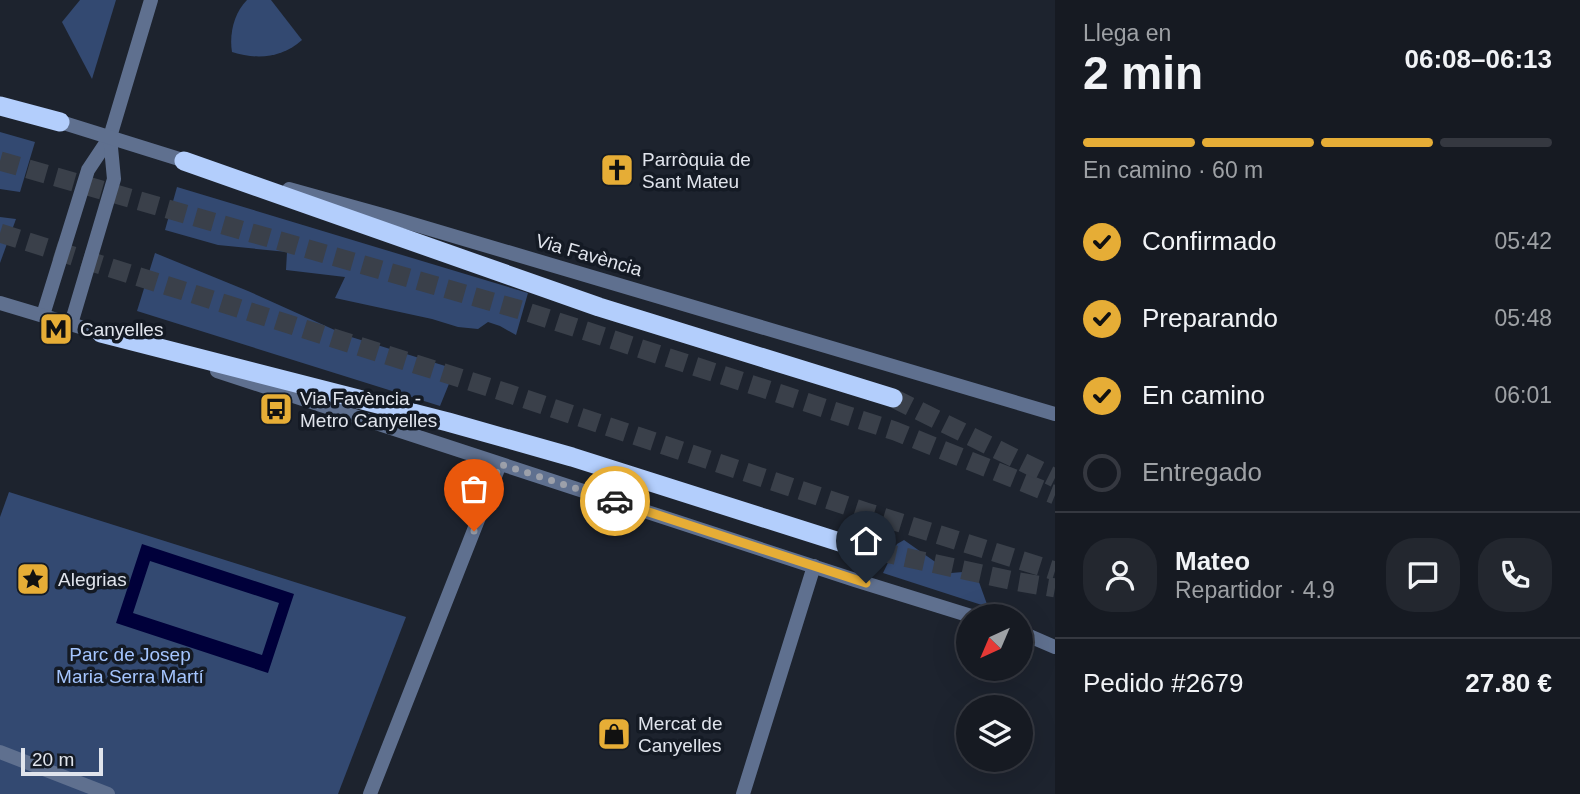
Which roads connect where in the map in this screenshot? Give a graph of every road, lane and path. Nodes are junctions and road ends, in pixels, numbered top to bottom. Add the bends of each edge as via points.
1 (152, 0) edge
2 (0, 104) edge
3 (60, 122) joint
4 (110, 137) junction
5 (184, 161) junction
6 (0, 303) edge
7 (43, 315) junction
8 (71, 324) junction
9 (101, 333) junction
10 (893, 398) tunnel mouth
11 (1055, 414) edge
12 (500, 464) junction
13 (849, 545) tunnel mouth
14 (814, 566) junction
15 (956, 611) edge
16 (1033, 638) edge
17 (1055, 647) edge
18 (0, 752) edge
19 (108, 794) edge
20 (370, 794) edge
21 (743, 794) edge

1 - 4 street
2 - 3 highway
3 - 4 street, Via Favència
4 - 5 street, Via Favència
4 - 7 street via 88,170
4 - 8 street via 114,179
5 - 10 highway via 599,307
5 - 11 street, Via Favència via 386,216
6 - 7 street
7 - 8 street
8 - 9 street
9 - 12 street
9 - 13 highway via 572,457
12 - 14 street
12 - 20 street
14 - 15 street
14 - 21 street
16 - 17 street
18 - 19 street

